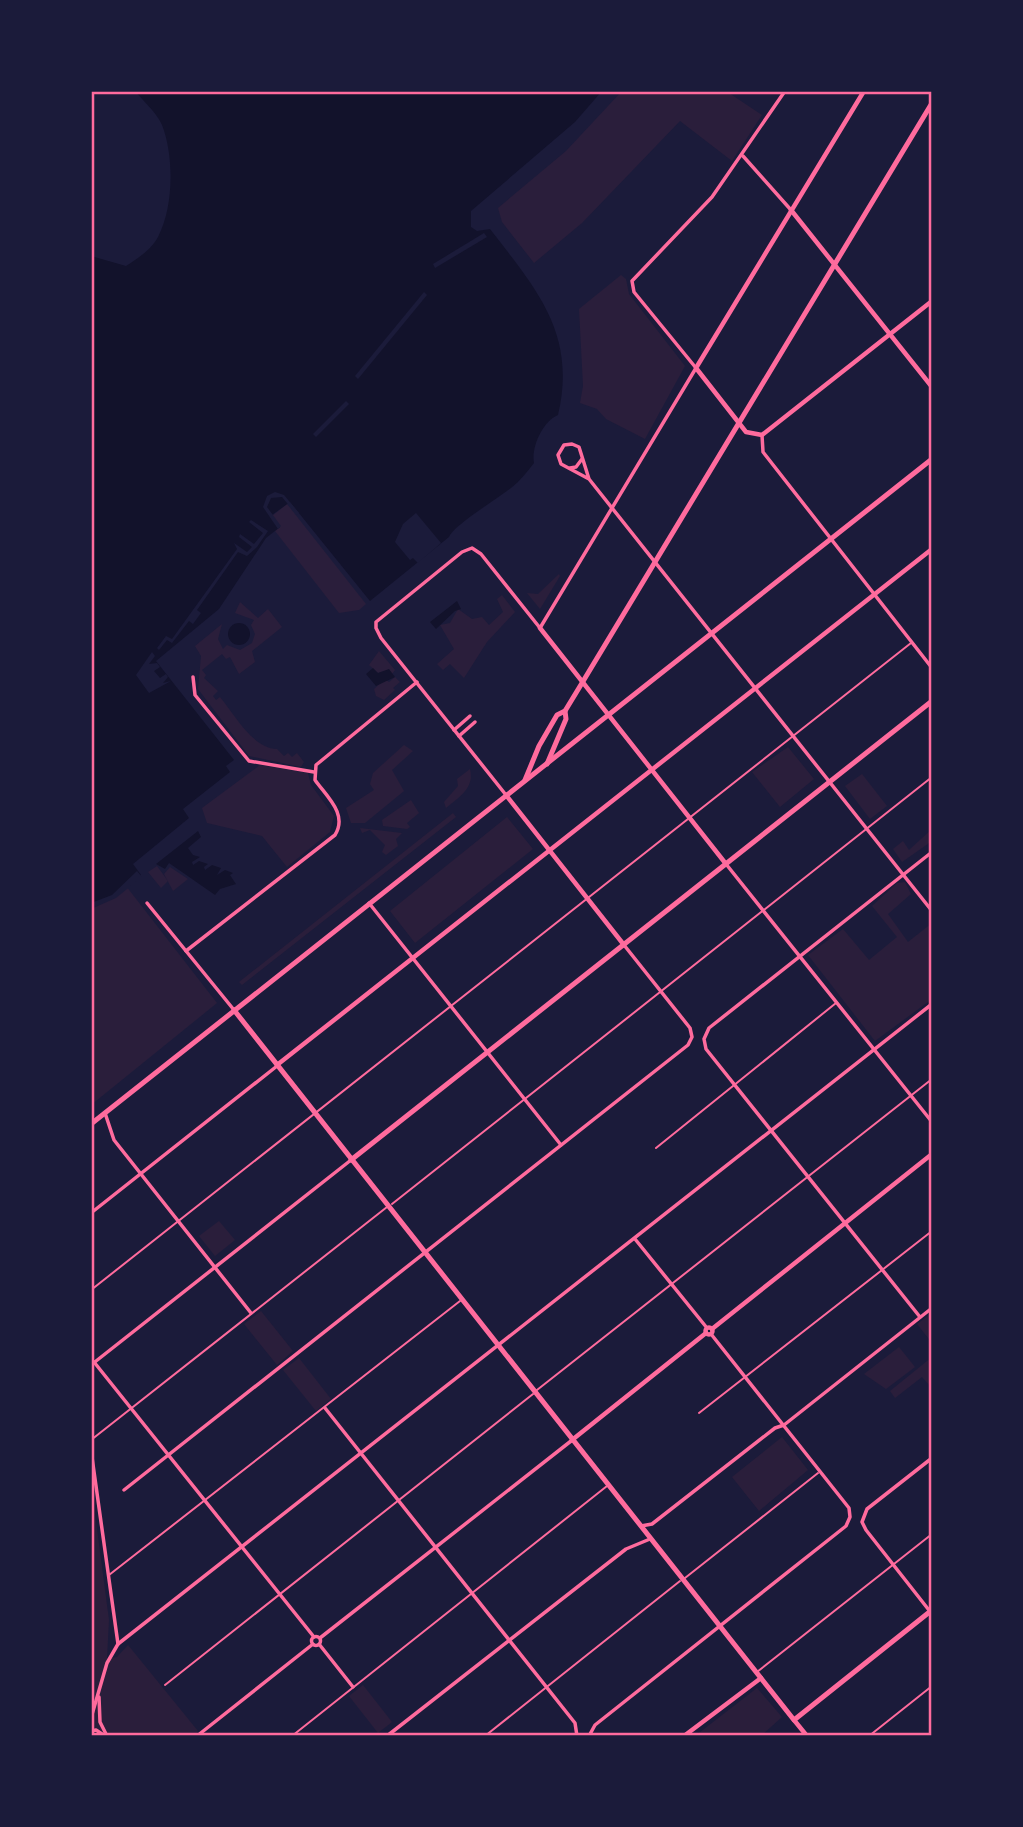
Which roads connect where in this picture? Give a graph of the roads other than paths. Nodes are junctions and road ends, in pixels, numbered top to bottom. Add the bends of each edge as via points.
1 (785, 91) edge
2 (864, 91) edge
3 (932, 103) edge
4 (743, 156) junction
5 (791, 210) junction
6 (834, 265) junction
7 (932, 301) edge
8 (890, 335) junction
9 (696, 368) junction
10 (932, 387) edge
11 (739, 424) junction
12 (762, 435) junction
13 (582, 453) junction
14 (932, 460) edge
15 (564, 467) junction
16 (589, 479) junction
17 (612, 509) junction
18 (830, 540) junction
19 (932, 549) edge
20 (655, 562) junction
21 (874, 595) junction
22 (540, 628) junction
23 (710, 635) junction
24 (912, 642) junction
25 (932, 668) edge
26 (193, 677) dead end
27 (583, 681) junction
28 (417, 682) junction
29 (755, 689) junction
30 (932, 701) edge
31 (565, 711) junction
32 (610, 715) junction
33 (470, 716) dead end
34 (475, 722) dead end
35 (454, 730) junction
36 (459, 736) junction
37 (791, 736) junction
38 (547, 764) junction
39 (652, 769) junction
40 (314, 772) junction
41 (932, 777) edge
42 (525, 780) junction
43 (828, 782) junction
44 (506, 795) junction
45 (690, 817) junction
46 (866, 829) junction
47 (550, 852) junction
48 (932, 852) edge
49 (726, 864) junction
50 (902, 874) junction
51 (587, 899) junction
52 (146, 903) dead end
53 (369, 903) junction
54 (762, 910) junction
55 (932, 911) edge
56 (624, 945) junction
57 (186, 951) junction
58 (800, 956) junction
59 (414, 958) junction
60 (661, 991) junction
61 (837, 1002) junction
62 (932, 1004) edge
63 (450, 1006) junction
64 (234, 1010) junction
65 (874, 1050) junction
66 (488, 1052) junction
67 (277, 1066) junction
68 (932, 1079) edge
69 (734, 1085) junction
70 (911, 1096) junction
71 (525, 1099) junction
72 (105, 1113) junction
73 (314, 1114) junction
74 (932, 1122) edge
75 (91, 1124) edge
76 (772, 1131) junction
77 (561, 1145) junction
78 (656, 1148) dead end
79 (932, 1154) edge
80 (351, 1160) junction
81 (141, 1174) junction
82 (808, 1177) junction
83 (388, 1207) junction
84 (91, 1213) edge
85 (178, 1221) junction
86 (845, 1224) junction
87 (932, 1231) edge
88 (635, 1239) junction
89 (425, 1253) junction
90 (215, 1268) junction
91 (882, 1271) junction
92 (673, 1285) junction
93 (91, 1290) edge
94 (461, 1299) junction
95 (932, 1308) edge
96 (251, 1313) junction
97 (920, 1317) junction
98 (709, 1331) junction
99 (499, 1346) junction
100 (93, 1364) edge
101 (747, 1377) junction
102 (534, 1392) junction
103 (325, 1408) junction
104 (132, 1410) junction
105 (698, 1413) dead end
106 (784, 1426) junction
107 (91, 1440) edge
108 (572, 1440) junction
109 (91, 1450) edge
110 (362, 1454) junction
111 (169, 1456) junction
112 (932, 1458) edge
113 (818, 1472) junction
114 (608, 1486) junction
115 (124, 1490) dead end
116 (399, 1500) junction
117 (206, 1501) junction
118 (641, 1526) junction
119 (932, 1534) edge
120 (651, 1539) junction
121 (436, 1547) junction
122 (244, 1548) junction
123 (893, 1566) junction
124 (108, 1575) junction
125 (683, 1579) junction
126 (473, 1593) junction
127 (280, 1594) junction
128 (931, 1612) edge
129 (720, 1626) junction
130 (314, 1637) junction
131 (320, 1638) junction
132 (509, 1640) junction
133 (118, 1644) junction
134 (313, 1644) junction
135 (319, 1644) junction
136 (759, 1675) junction
137 (165, 1685) dead end
138 (932, 1686) edge
139 (353, 1687) junction
140 (547, 1688) junction
141 (99, 1695) junction
142 (91, 1718) edge
143 (794, 1720) junction
144 (91, 1731) edge
145 (578, 1734) edge
146 (390, 1735) edge
147 (589, 1735) edge
148 (106, 1736) edge
149 (197, 1736) edge
150 (292, 1736) edge
151 (485, 1736) edge
152 (684, 1736) edge
153 (806, 1736) edge
154 (869, 1736) edge

1 - 4 street
2 - 5 street
3 - 6 main road
4 - 5 street
4 - 9 street via 687,226 632,281 634,292
5 - 6 street
5 - 9 street
6 - 8 street
6 - 11 main road
7 - 8 street
8 - 10 street
8 - 12 street
9 - 11 street
9 - 17 street
11 - 12 street via 752,435
11 - 20 main road
12 - 18 street via 763,452
13 - 15 street via 576,467
13 - 15 street via 574,444 564,445 558,455
13 - 16 street
14 - 18 main road
15 - 16 street
16 - 17 street
17 - 20 street
17 - 22 street
18 - 21 street
18 - 23 main road
19 - 21 street
20 - 23 street
20 - 27 main road
21 - 24 street
21 - 29 street
22 - 27 street
22 - 28 street via 481,554 472,548 462,552 375,624
23 - 29 street
23 - 32 main road
24 - 25 street
24 - 37 lane
26 - 40 street via 195,695 249,761
27 - 31 main road
27 - 32 street
28 - 35 street
28 - 40 street via 321,759
29 - 37 street
29 - 39 street
30 - 43 main road
31 - 38 main road via 566,719
31 - 42 main road via 557,715 539,746
32 - 38 main road
32 - 39 street
33 - 35 street
34 - 36 street
35 - 36 street
36 - 44 street
37 - 43 street
37 - 45 lane
38 - 42 main road
39 - 45 street
39 - 47 street
40 - 57 street via 340,815 335,835
41 - 46 lane
42 - 44 main road
43 - 46 street
43 - 49 main road
44 - 47 street
44 - 53 main road
45 - 49 street
45 - 51 lane
46 - 50 street
46 - 54 lane
47 - 51 street
47 - 59 street
48 - 50 street
49 - 54 street
49 - 56 main road
50 - 55 street
50 - 58 street
51 - 56 street
51 - 63 lane
52 - 57 street
53 - 59 street
53 - 64 main road
54 - 58 street
54 - 60 lane
56 - 60 street
56 - 66 main road
57 - 64 street
58 - 61 street
58 - 69 street via 709,1028 706,1049
59 - 63 street
59 - 67 street
60 - 71 lane
60 - 77 street via 690,1028 688,1045
61 - 65 street
61 - 69 lane
62 - 65 street
63 - 66 street
63 - 73 lane
64 - 67 main road
64 - 72 main road
65 - 70 street
65 - 76 street
66 - 71 street
66 - 80 main road
67 - 73 main road
67 - 81 street
68 - 70 lane
69 - 76 street
69 - 78 lane
70 - 74 street
70 - 82 lane
71 - 77 street
71 - 83 lane
72 - 75 main road
72 - 81 street via 114,1140
73 - 80 main road
73 - 85 lane
76 - 82 street
76 - 88 street
77 - 89 street
79 - 86 street
80 - 83 main road
80 - 90 street
81 - 84 street
81 - 85 street
82 - 86 street
82 - 92 lane
83 - 89 main road
83 - 96 lane
85 - 90 street
85 - 93 lane
86 - 91 street
86 - 98 street
87 - 91 lane
88 - 92 street
88 - 99 street
89 - 94 main road
89 - 111 street
90 - 96 street
90 - 100 street
91 - 97 street
91 - 101 lane
92 - 98 street
92 - 102 lane
94 - 99 main road
94 - 103 lane
95 - 97 street
96 - 104 lane
97 - 106 street
98 - 101 street
98 - 108 street
99 - 102 main road
99 - 110 street
100 - 104 street
101 - 105 lane
101 - 106 street
102 - 108 main road
102 - 116 lane
103 - 110 street
103 - 117 lane
104 - 107 lane
104 - 111 street
106 - 113 street
106 - 118 street via 775,1428 652,1524
108 - 114 main road
108 - 121 street
109 - 124 street
110 - 116 street
110 - 122 street
111 - 115 street
111 - 117 street
112 - 123 street via 867,1509 862,1519
113 - 125 lane
113 - 129 street via 849,1508 846,1526
114 - 118 main road
114 - 126 lane
116 - 121 street
116 - 127 lane
117 - 122 street
117 - 124 lane
118 - 120 main road
119 - 123 lane
120 - 125 main road
120 - 132 street via 626,1549
121 - 126 street
121 - 131 street
122 - 127 street
122 - 133 street
123 - 128 street
123 - 136 lane
124 - 133 street
125 - 129 main road
125 - 140 lane
126 - 132 street
126 - 139 lane
127 - 130 street
127 - 137 lane
128 - 143 main road
129 - 136 main road
129 - 147 street via 594,1725
130 - 131 street
130 - 134 street
131 - 135 street
132 - 140 street
132 - 146 street
133 - 141 street via 107,1663
134 - 135 street
134 - 149 street
135 - 139 street
136 - 143 main road
136 - 152 street
138 - 154 lane
139 - 150 lane
140 - 145 street via 575,1723
140 - 151 lane
141 - 142 street
141 - 148 street via 100,1723
143 - 153 street
144 - 148 street

